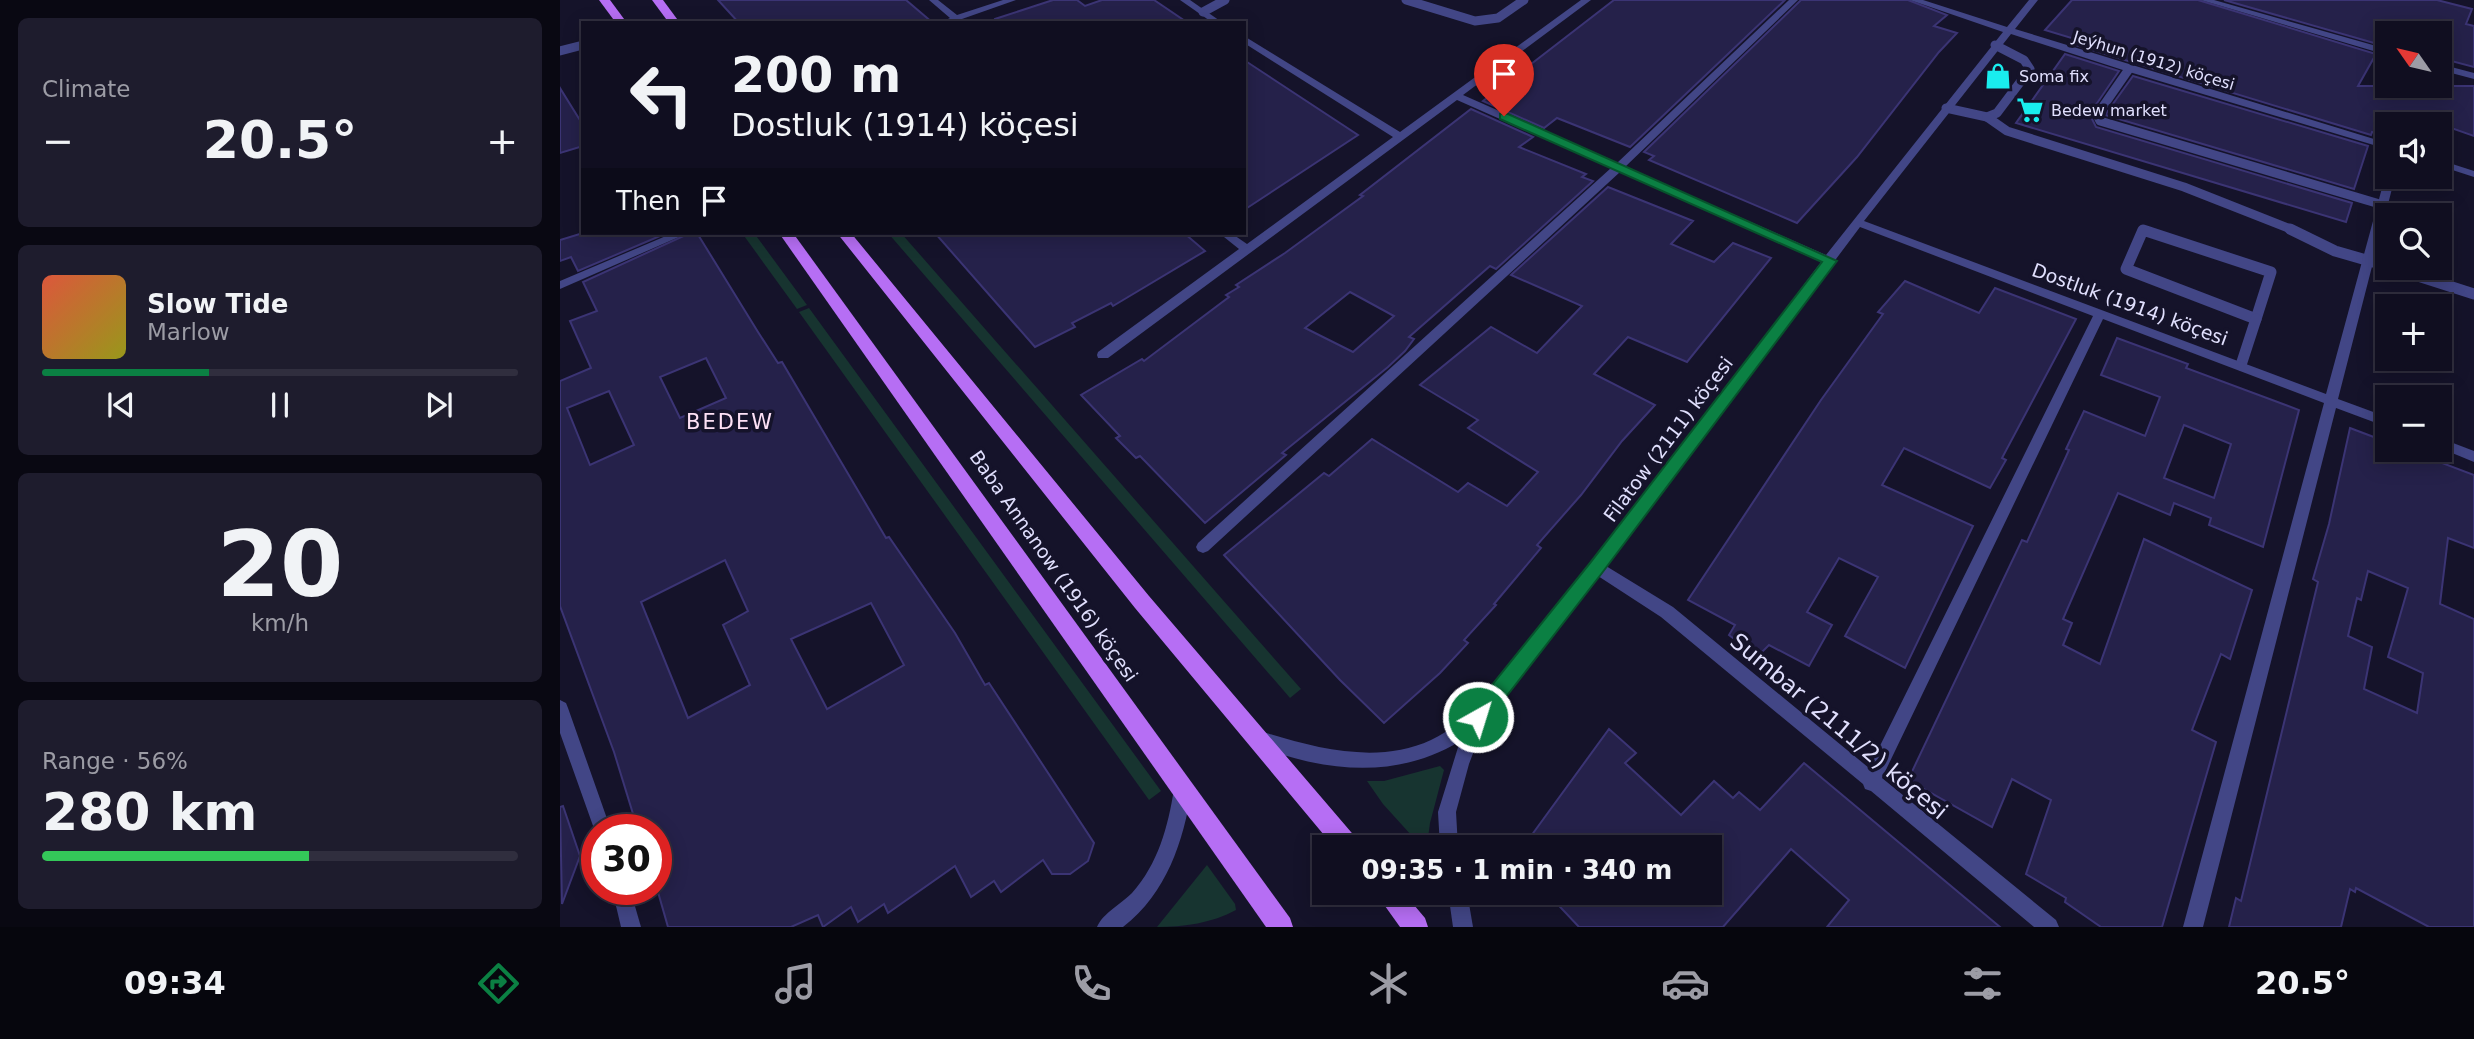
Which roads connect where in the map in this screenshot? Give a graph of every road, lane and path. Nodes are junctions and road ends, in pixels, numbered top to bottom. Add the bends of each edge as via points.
1 (604, 0) edge
2 (657, 0) edge
3 (933, 0) edge
4 (1012, 0) edge
5 (1184, 0) edge
6 (1225, 0) edge
7 (1406, 0) edge
8 (1524, 0) edge
9 (1587, 0) edge
10 (1794, 0) edge
11 (1914, 0) edge
12 (2034, 0) edge
13 (2205, 0) edge
14 (1203, 12) junction
15 (620, 21) edge
16 (673, 21) edge
17 (958, 21) edge
18 (1216, 21) edge
19 (2008, 31) junction
20 (1246, 39) edge
21 (1995, 45) junction
22 (581, 46) edge
23 (2375, 49) edge
24 (560, 51) edge
25 (2129, 69) junction
26 (2452, 70) edge
27 (2474, 76) edge
28 (1457, 96) junction
29 (1946, 108) junction
30 (1987, 117) junction
31 (1400, 137) junction
32 (2375, 142) edge
33 (1620, 166) junction
34 (2452, 167) edge
35 (2474, 174) edge
36 (2376, 203) edge
37 (1859, 223) junction
38 (2375, 233) edge
39 (677, 235) edge
40 (787, 235) edge
41 (846, 235) edge
42 (1227, 235) edge
43 (1248, 250) junction
44 (1830, 261) junction
45 (2367, 261) junction
46 (2375, 263) edge
47 (2430, 280) edge
48 (560, 285) edge
49 (2474, 294) edge
50 (2100, 313) junction
51 (2256, 319) junction
52 (1103, 355) dead end
53 (2241, 365) junction
54 (2332, 400) junction
55 (2375, 417) edge
56 (2452, 448) edge
57 (2474, 457) edge
58 (1203, 547) dead end
59 (1596, 568) junction
60 (560, 708) edge
61 (1478, 717) junction
62 (1256, 737) junction
63 (1871, 783) junction
64 (1183, 789) junction
65 (596, 814) edge
66 (1339, 835) edge
67 (1448, 835) edge
68 (625, 905) edge
69 (1398, 905) edge
70 (1459, 905) edge
71 (631, 927) edge
72 (1107, 927) edge
73 (1281, 927) edge
74 (1416, 927) edge
75 (1463, 927) edge
76 (2049, 927) edge
77 (2193, 927) edge

1 - 15 main road
2 - 16 main road
3 - 17 street
4 - 17 street
5 - 14 street
6 - 14 lane
7 - 8 lane via 1475,21 1498,18
9 - 28 street
10 - 33 street
11 - 19 street, Jeýhun (1912) köçesi
12 - 19 street, Filatow (2111) köçesi
13 - 23 street
14 - 18 street
19 - 21 street, Filatow (2111) köçesi
19 - 25 street, Jeýhun (1912) köçesi
20 - 31 street
21 - 29 street, Filatow (2111) köçesi
21 - 30 lane via 2024,60 2030,69 1997,113
22 - 24 lane
25 - 32 street, Jeýhun (1912) köçesi
25 - 36 lane via 2097,115 2100,121
26 - 27 street
28 - 31 street
28 - 33 street
29 - 30 lane
29 - 37 street, Filatow (2111) köçesi
30 - 45 lane via 2007,131 2184,187
31 - 43 street
33 - 44 street
33 - 58 street
34 - 35 street
37 - 44 street, Filatow (2111) köçesi
37 - 50 street, Dostluk (1914) köçesi
38 - 45 street
39 - 48 street
40 - 64 main road, Baba Annanow (1916) köçesi
41 - 62 main road, Baba Annanow (1916) köçesi
42 - 43 street
43 - 52 street
44 - 59 street, Filatow (2111) köçesi
45 - 46 lane
45 - 54 street
47 - 49 lane
50 - 53 street, Dostluk (1914) köçesi
50 - 63 street
51 - 51 lane via 2271,272 2143,230 2126,269
51 - 53 lane
53 - 54 street, Dostluk (1914) köçesi
54 - 55 street, Dostluk (1914) köçesi
54 - 77 street
56 - 57 street
59 - 61 street, Filatow (2111) köçesi
59 - 63 street, Sumbar (2111/2) köçesi via 1667,612
60 - 65 street
61 - 62 street, Filatow (2111) köçesi via 1437,745 1399,758 1347,761
61 - 67 street via 1447,812
62 - 66 main road, Baba Annanow (1916) köçesi
63 - 76 street, Sumbar (2111/2) köçesi
64 - 72 street via 1178,828 1166,858 1145,892
64 - 73 main road, Baba Annanow (1916) köçesi
68 - 71 street
69 - 74 main road
70 - 75 street

